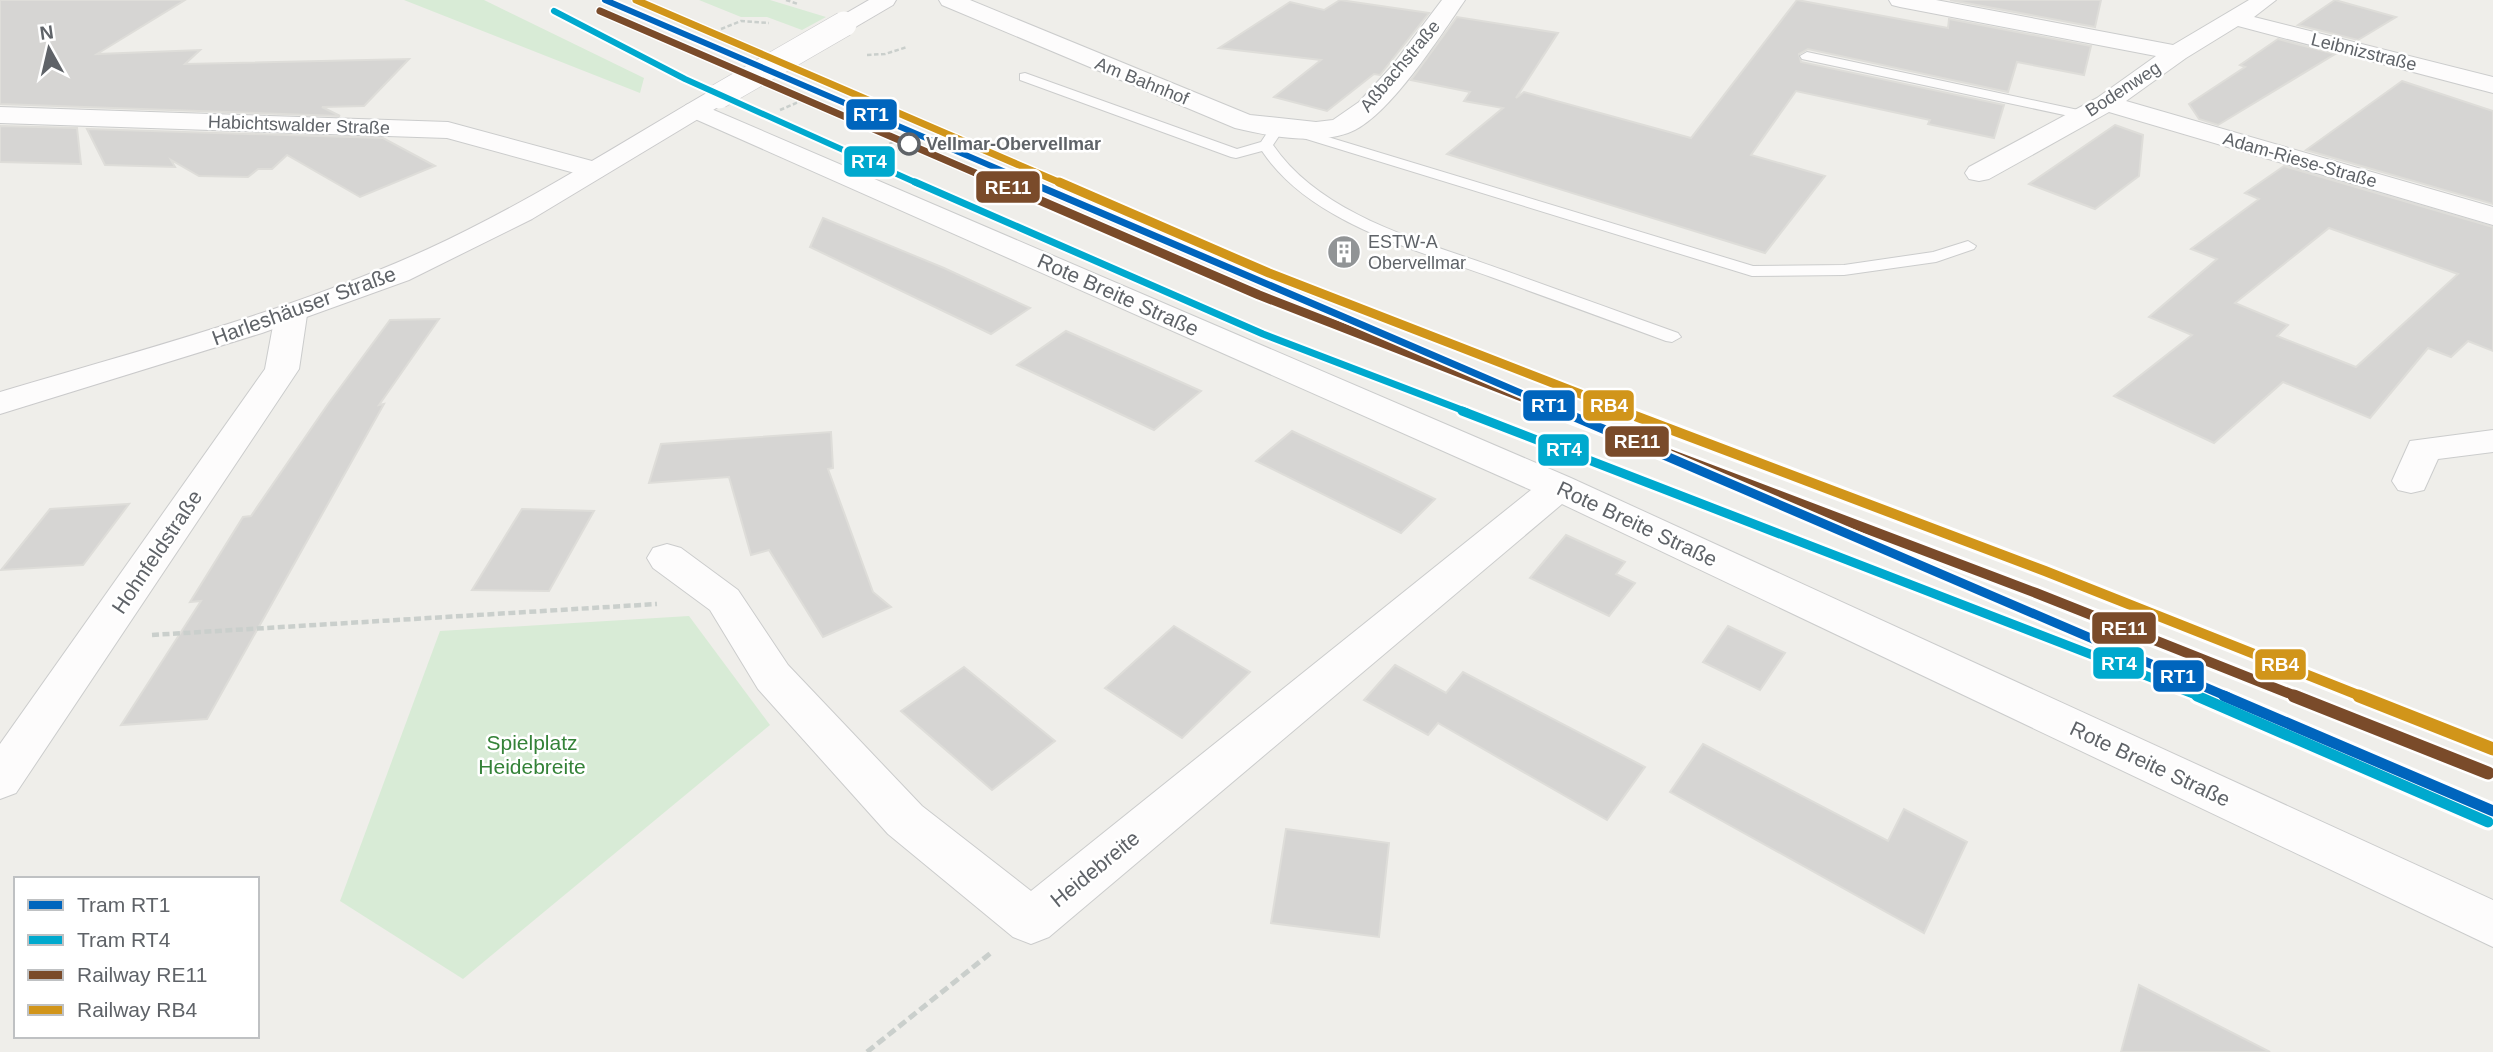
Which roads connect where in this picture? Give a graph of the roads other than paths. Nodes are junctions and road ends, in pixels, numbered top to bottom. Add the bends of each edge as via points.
1 (885, 0) edge
2 (950, 0) edge
3 (1454, 0) edge
4 (1900, 0) edge
5 (2265, 0) edge
6 (2236, 19) junction
7 (2177, 53) junction
8 (1807, 56) dead end
9 (1025, 77) dead end
10 (2493, 85) edge
11 (707, 103) junction
12 (2095, 109) junction
13 (0, 116) edge
14 (1342, 127) joint
15 (1279, 135) junction
16 (593, 170) junction
17 (1979, 173) dead end
18 (2493, 216) edge
19 (1968, 246) dead end
20 (291, 315) junction
21 (1672, 337) dead end
22 (0, 403) edge
23 (2493, 441) edge
24 (2411, 481) dead end
25 (1558, 487) junction
26 (667, 558) dead end
27 (0, 780) edge
28 (2493, 924) edge

1 - 11 street, Harleshäuser Straße, bridge
2 - 15 street, Am Bahnhof
3 - 14 street, Aßbachstraße via 1365,112
4 - 7 street
5 - 6 street, Bodenweg
6 - 7 street, Bodenweg
6 - 10 street, Leibnizstraße
7 - 12 street, Bodenweg
8 - 12 lane
9 - 15 lane via 1236,154
11 - 16 street, Harleshäuser Straße
11 - 25 street, Rote Breite Straße
12 - 17 street, Bodenweg
12 - 18 street, Adam-Riese-Straße
13 - 16 street, Habichtswalder Straße via 448,130
14 - 15 street, Am Bahnhof
15 - 19 lane via 1752,271 1844,270 1936,257
15 - 21 lane via 1278,163 1362,224
16 - 20 street, Harleshäuser Straße via 468,240
20 - 22 street, Harleshäuser Straße
20 - 27 street, Hohnfeldstraße via 282,369
23 - 24 street via 2423,449
25 - 26 street, Heidebreite via 1031,921 905,820 773,677 724,600
25 - 28 street, Rote Breite Straße

